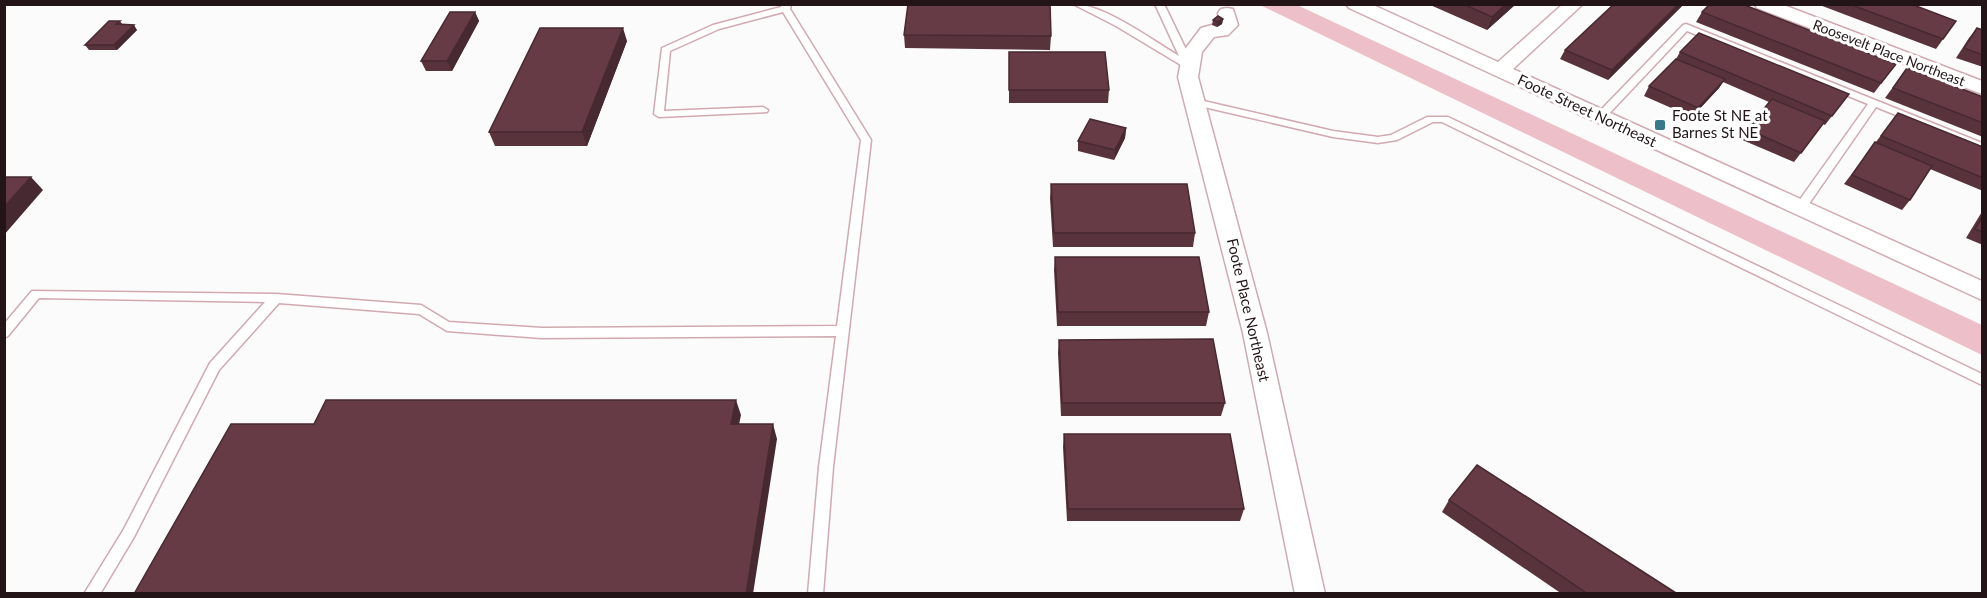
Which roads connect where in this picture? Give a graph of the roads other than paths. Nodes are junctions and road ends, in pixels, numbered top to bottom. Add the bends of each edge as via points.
1 (1077, 4) edge
2 (1159, 4) edge
3 (1355, 4) edge
4 (1574, 4) edge
5 (1766, 5) edge
6 (786, 7) edge
7 (1233, 9) edge
8 (1189, 66) junction
9 (1499, 70) junction
10 (1983, 88) edge
11 (1195, 102) junction
12 (1874, 103) junction
13 (763, 110) dead end
14 (1600, 117) junction
15 (1983, 147) edge
16 (1800, 208) junction
17 (1983, 291) edge
18 (276, 297) junction
19 (844, 331) junction
20 (4, 333) edge
21 (1983, 380) edge
22 (91, 594) edge
23 (815, 594) edge
24 (1310, 594) edge

1 - 8 lane
2 - 8 lane
3 - 9 street, Foote Street Northeast
4 - 9 street
5 - 10 street, Roosevelt Place Northeast
6 - 13 lane via 716,27 665,50 659,114
6 - 19 lane via 866,140
7 - 8 street via 1229,25 1221,31 1208,32 1193,52
8 - 11 street, Foote Place Northeast
9 - 14 street, Foote Street Northeast
11 - 21 lane via 1334,134 1378,140 1392,138 1431,119 1444,119
11 - 24 street, Foote Place Northeast via 1255,333
12 - 14 lane via 1686,27
12 - 15 lane
12 - 16 lane
14 - 16 street, Foote Street Northeast
16 - 17 street, Foote Street Northeast
18 - 19 lane via 421,310 447,326 542,333
18 - 20 lane via 36,294
18 - 22 lane via 214,368 129,533
19 - 23 lane

